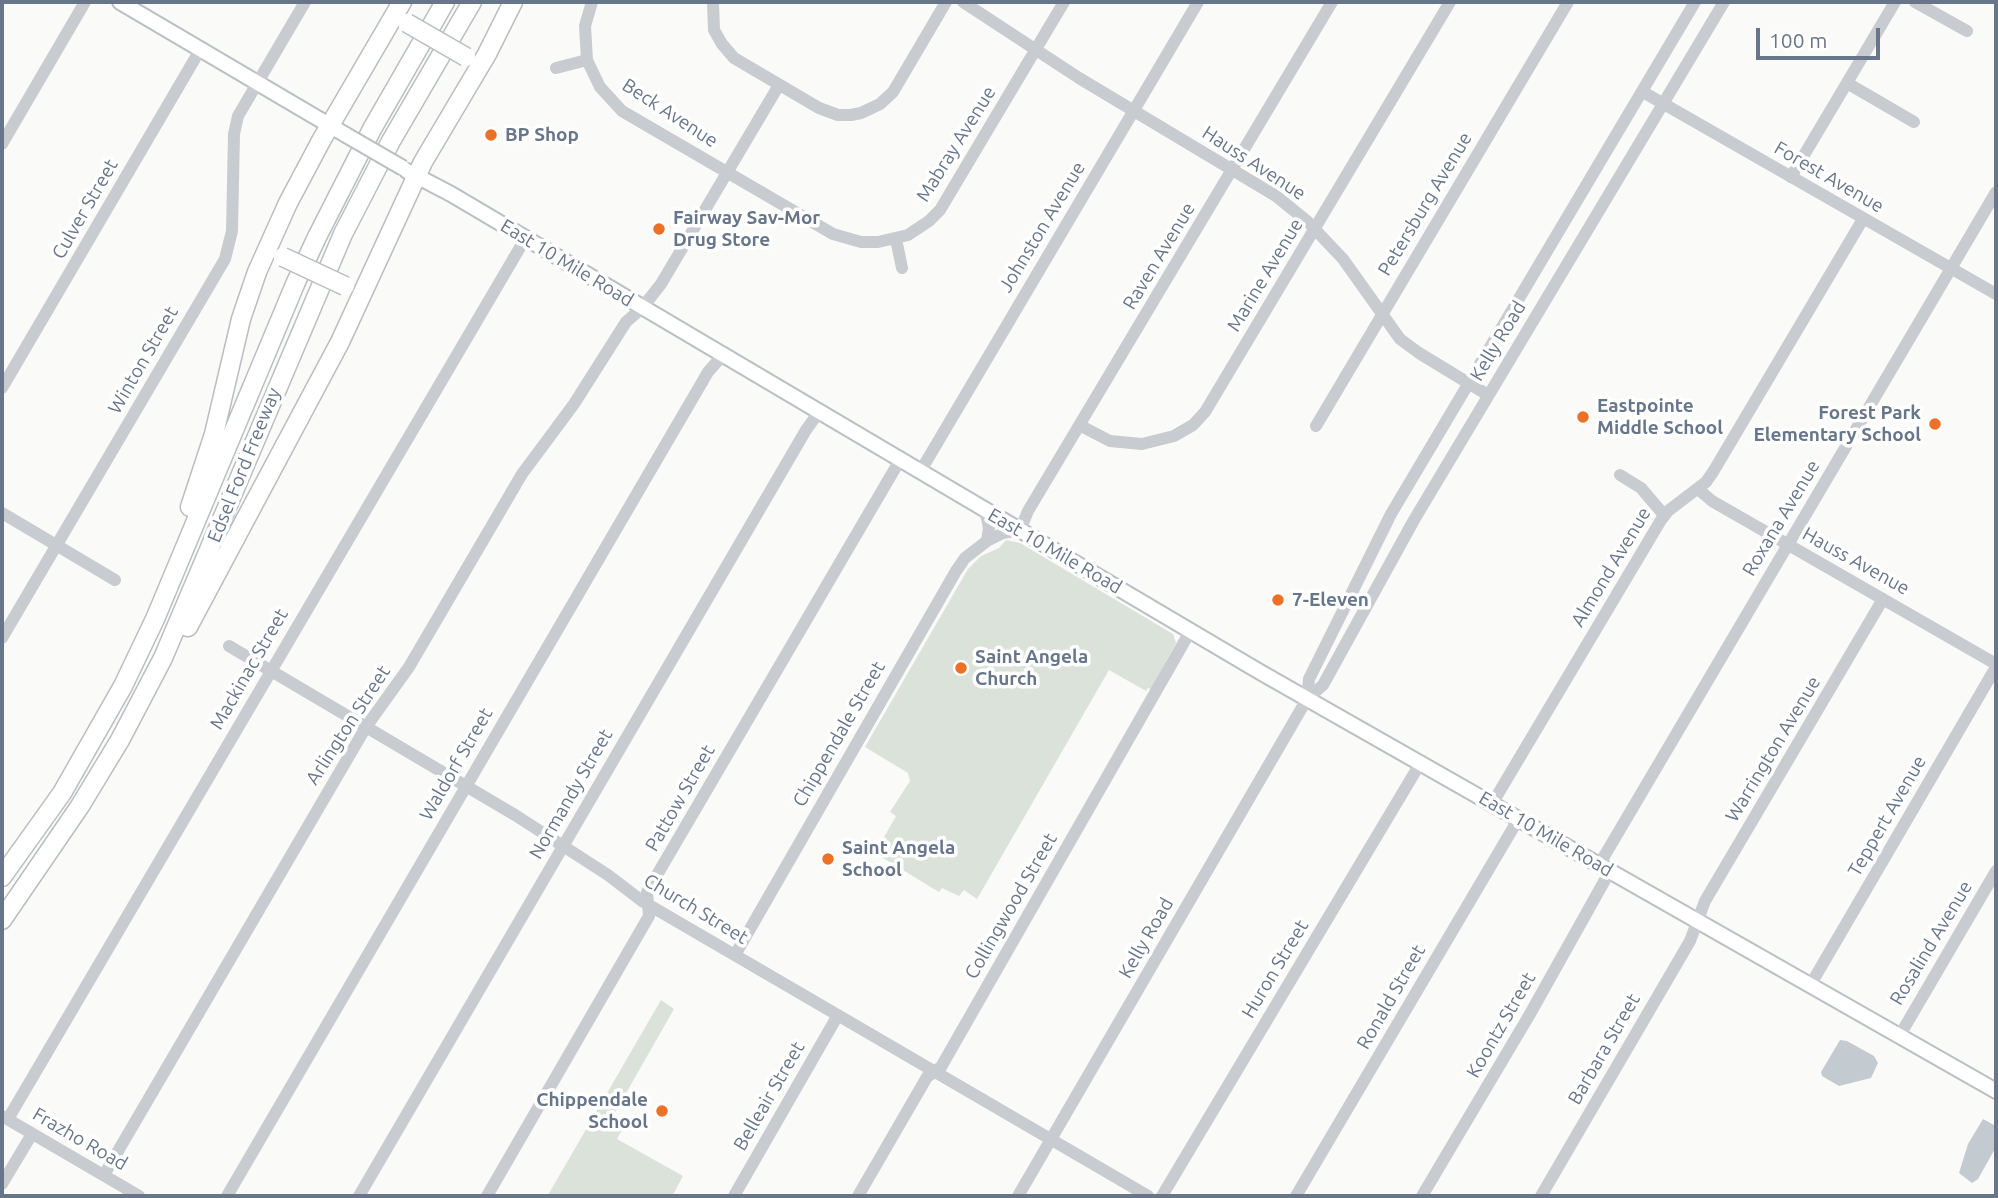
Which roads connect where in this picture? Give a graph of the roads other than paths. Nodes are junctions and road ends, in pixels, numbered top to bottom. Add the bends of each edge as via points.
1 (85, 2) edge
2 (120, 2) edge
3 (304, 2) edge
4 (402, 2) edge
5 (445, 2) edge
6 (472, 2) edge
7 (513, 2) edge
8 (592, 2) edge
9 (713, 2) edge
10 (946, 2) edge
11 (963, 2) edge
12 (1065, 2) edge
13 (1198, 2) edge
14 (1332, 2) edge
15 (1450, 2) edge
16 (1568, 2) edge
17 (1695, 2) edge
18 (1724, 2) edge
19 (1895, 2) edge
20 (1915, 2) edge
21 (388, 25) junction
22 (1967, 31) dead end
23 (200, 50) junction
24 (1036, 50) junction
25 (587, 60) junction
26 (555, 68) dead end
27 (474, 74) junction
28 (256, 83) junction
29 (1847, 83) junction
30 (779, 85) junction
31 (1643, 92) junction
32 (1662, 104) junction
33 (1133, 110) junction
34 (1914, 122) dead end
35 (330, 126) junction
36 (2, 144) edge
37 (1233, 169) junction
38 (727, 172) junction
39 (410, 173) junction
40 (1791, 177) junction
41 (1996, 192) edge
42 (1863, 219) junction
43 (1315, 230) junction
44 (525, 239) junction
45 (896, 239) junction
46 (271, 240) junction
47 (902, 268) dead end
48 (1951, 269) junction
49 (369, 283) junction
50 (1996, 294) edge
51 (642, 308) junction
52 (1382, 314) junction
53 (723, 355) junction
54 (1469, 384) junction
55 (2, 388) edge
56 (1488, 395) junction
57 (819, 412) junction
58 (1081, 426) junction
59 (1316, 426) dead end
60 (900, 460) junction
61 (920, 472) junction
62 (1417, 472) junction
63 (1620, 475) dead end
64 (1698, 489) junction
65 (985, 509) junction
66 (2, 513) edge
67 (1664, 515) junction
68 (1414, 520) junction
69 (1020, 530) junction
70 (1379, 537) junction
71 (987, 541) junction
72 (56, 545) junction
73 (1788, 545) junction
74 (115, 580) dead end
75 (1883, 598) junction
76 (1368, 605) junction
77 (1191, 630) junction
78 (2, 638) edge
79 (229, 646) dead end
80 (1996, 666) edge
81 (271, 671) junction
82 (1307, 699) junction
83 (366, 727) junction
84 (98, 733) junction
85 (1421, 762) junction
86 (466, 786) junction
87 (1492, 804) junction
88 (80, 806) junction
89 (1519, 818) junction
90 (562, 847) junction
91 (1605, 868) junction
92 (1996, 871) edge
93 (2, 877) edge
94 (648, 905) junction
95 (2, 920) edge
96 (1697, 920) junction
97 (735, 955) junction
98 (1811, 984) junction
99 (838, 1016) junction
100 (1900, 1035) junction
101 (934, 1072) junction
102 (1995, 1086) edge
103 (5, 1118) edge
104 (32, 1134) junction
105 (1051, 1141) junction
106 (104, 1175) junction
107 (2, 1184) edge
108 (139, 1196) edge
109 (228, 1196) edge
110 (359, 1196) edge
111 (486, 1196) edge
112 (734, 1196) edge
113 (858, 1196) edge
114 (1018, 1196) edge
115 (1148, 1196) edge
116 (1162, 1196) edge
117 (1296, 1196) edge
118 (1422, 1196) edge
119 (1541, 1196) edge

1 - 36 street
2 - 23 main road, East 10 Mile Road
3 - 28 street, Winton Street
4 - 21 highway
5 - 84 highway, Edsel Ford Freeway via 332,205 155,620
6 - 88 highway, Edsel Ford Freeway via 343,234 163,658
7 - 27 highway
8 - 25 street, Beck Avenue via 585,26
9 - 30 street via 715,30 727,52
10 - 30 street via 893,92 870,110 851,115 827,112
11 - 24 street, Hauss Avenue
12 - 24 street, Mabray Avenue
13 - 33 street, Johnston Avenue
14 - 37 street, Raven Avenue
15 - 43 street, Marine Avenue
16 - 52 street, Petersburg Avenue
17 - 31 street, Kelly Road
18 - 32 street, Kelly Road
19 - 29 street
20 - 22 street
21 - 27 highway, bridge via 407,23 466,57
21 - 35 highway
23 - 28 main road, East 10 Mile Road
23 - 55 street, Culver Street
24 - 33 street, Hauss Avenue
24 - 45 street, Mabray Avenue via 940,210 918,229
25 - 26 street
25 - 38 street, Beck Avenue via 600,87 622,111
27 - 39 highway via 423,162
28 - 35 main road, East 10 Mile Road
28 - 72 street, Winton Street via 234,134 232,231 225,259
29 - 34 street
29 - 40 street
30 - 38 street, Arlington Street
31 - 32 street, Forest Avenue
31 - 54 street, Kelly Road
32 - 40 street, Forest Avenue
32 - 56 street, Kelly Road
33 - 37 street, Hauss Avenue
33 - 61 street, Johnston Avenue
35 - 39 main road, East 10 Mile Road, bridge
35 - 46 highway
37 - 43 street, Hauss Avenue via 1270,192
37 - 58 street, Raven Avenue
38 - 45 street, Mabray Avenue via 833,234 861,242
38 - 51 street, Arlington Street
39 - 44 main road, East 10 Mile Road
39 - 49 highway
40 - 42 street, Forest Avenue
41 - 48 street, Roxana Avenue
42 - 48 street, Forest Avenue
42 - 64 street, Almond Avenue via 1713,472
43 - 52 street, Hauss Avenue via 1360,279
43 - 58 street, Marine Avenue via 1213,400 1193,425 1161,441 1142,444 1110,441
44 - 51 main road, East 10 Mile Road
44 - 81 street, Mackinac Street
45 - 47 street
46 - 49 highway, bridge via 283,257 345,286
46 - 84 highway via 246,302 195,494
48 - 50 street, Forest Avenue
48 - 73 street, Roxana Avenue
49 - 88 highway via 129,741 107,776
51 - 53 main road, East 10 Mile Road
51 - 83 street, Arlington Street via 626,322 522,474 404,674
52 - 54 street, Hauss Avenue via 1407,345
52 - 59 street, Petersburg Avenue
53 - 57 main road, East 10 Mile Road
53 - 86 street, Waldorf Street via 708,372
54 - 56 street, Hauss Avenue
54 - 62 street, Kelly Road
56 - 68 street, Kelly Road
57 - 60 main road, East 10 Mile Road
57 - 90 street, Normandy Street
58 - 69 street, Raven Avenue
60 - 61 main road, East 10 Mile Road
60 - 94 street, Pattow Street via 647,892
61 - 65 main road, East 10 Mile Road
62 - 68 street via 1427,468 1432,475 1413,508
62 - 70 street, Kelly Road
63 - 67 street via 1641,488
64 - 67 street, Almond Avenue
64 - 73 street, Hauss Avenue
65 - 69 main road, East 10 Mile Road
65 - 71 street
66 - 72 street
67 - 87 street, Almond Avenue
68 - 76 street, Kelly Road
69 - 71 street, Chippendale Street
69 - 77 main road, East 10 Mile Road
70 - 76 street via 1375,561 1357,597
70 - 82 street, Kelly Road via 1309,679
71 - 97 street, Chippendale Street via 956,570
72 - 74 street
72 - 78 street, Winton Street
73 - 75 street, Hauss Avenue
73 - 91 street, Roxana Avenue
75 - 80 street, Hauss Avenue
75 - 96 street, Warrington Avenue
76 - 82 street, Kelly Road via 1323,685
77 - 82 main road, East 10 Mile Road
77 - 101 street, Collingwood Street via 941,1067
79 - 81 street, Church Street
80 - 98 street, Teppert Avenue
81 - 83 street, Church Street
81 - 103 street, Mackinac Street
82 - 85 main road, East 10 Mile Road
82 - 105 street, Kelly Road
83 - 86 street, Church Street
83 - 106 street, Arlington Street
84 - 93 highway, Edsel Ford Freeway
85 - 87 main road, East 10 Mile Road
85 - 116 street, Huron Street
86 - 90 street, Church Street
86 - 109 street, Waldorf Street
87 - 89 main road, East 10 Mile Road
88 - 95 highway, Edsel Ford Freeway
89 - 91 main road, East 10 Mile Road
89 - 117 street, Ronald Street
90 - 94 street, Church Street
90 - 110 street, Normandy Street
91 - 96 main road, East 10 Mile Road
91 - 118 street, Koontz Street via 1530,1014
92 - 100 street, Rosalind Avenue
94 - 97 street, Church Street
94 - 111 street, Pattow Street via 649,916
96 - 98 main road, East 10 Mile Road
96 - 119 street, Barbara Street via 1690,941
97 - 99 street, Church Street
98 - 100 main road, East 10 Mile Road
99 - 101 street, Church Street
99 - 112 street, Belleair Street
100 - 102 main road, East 10 Mile Road
101 - 105 street, Church Street
101 - 113 street, Collingwood Street
103 - 104 street, Frazho Road
104 - 106 street, Frazho Road
104 - 107 street
105 - 114 street, Kelly Road
105 - 115 street, Church Street
106 - 108 street, Frazho Road

